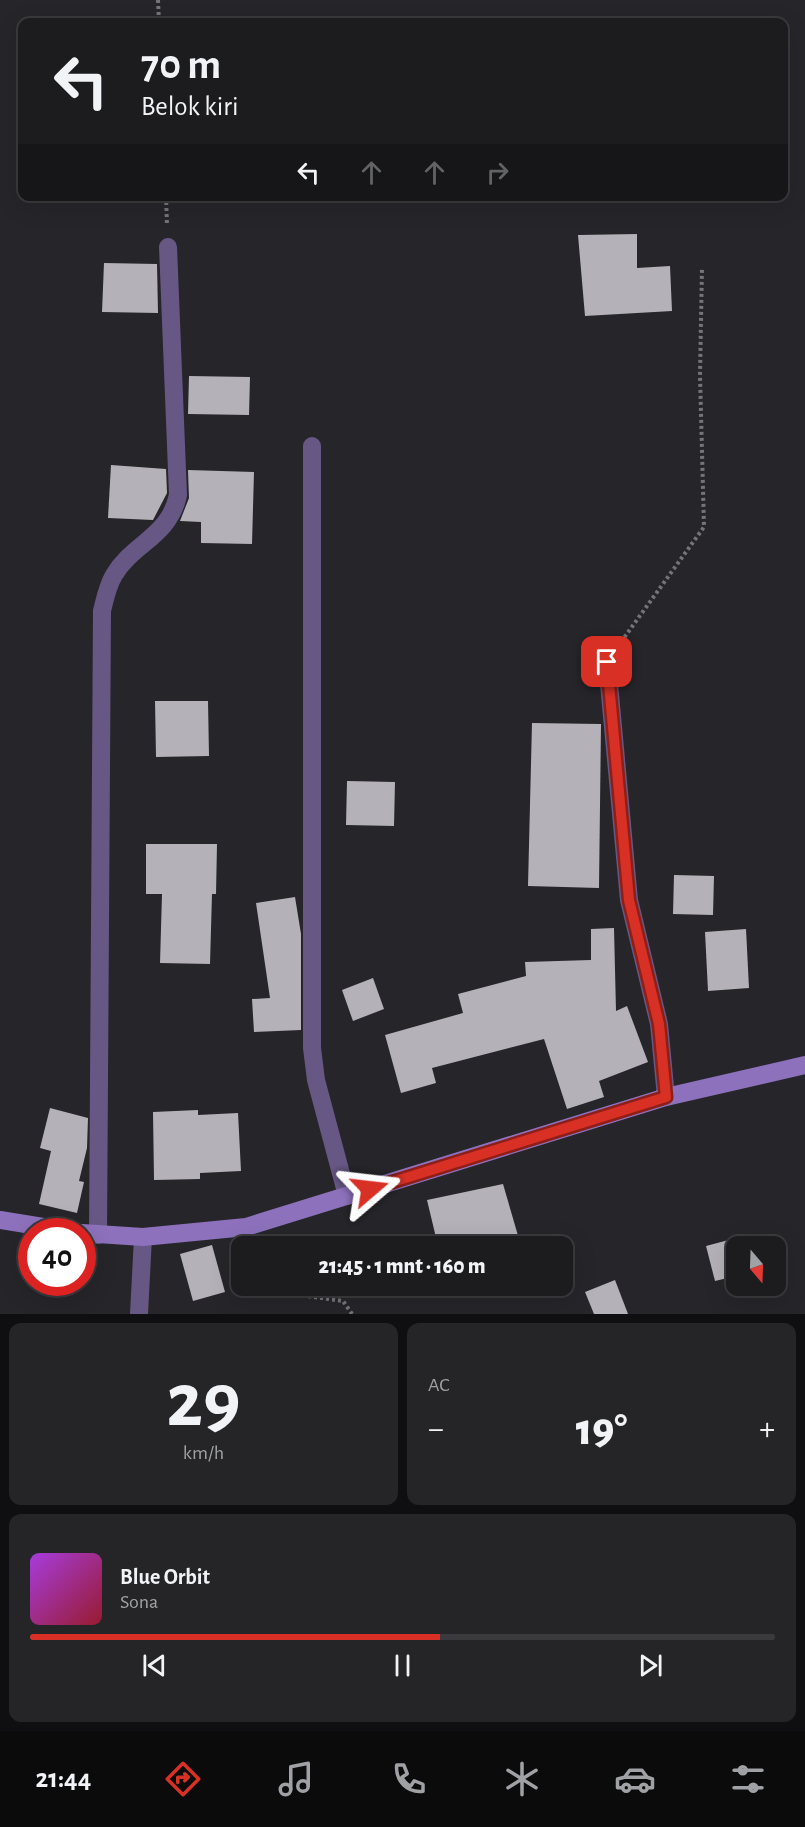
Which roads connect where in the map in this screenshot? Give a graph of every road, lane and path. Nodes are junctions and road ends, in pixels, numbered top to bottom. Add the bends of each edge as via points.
1 (158, 0) edge
2 (159, 18) edge
3 (168, 247) dead end
4 (702, 267) dead end
5 (312, 446) dead end
6 (607, 662) joint
7 (805, 1065) edge
8 (666, 1097) junction
9 (347, 1196) junction
10 (90, 1218) edge
11 (0, 1220) edge
12 (18, 1223) edge
13 (96, 1234) edge
14 (142, 1237) junction
15 (307, 1296) edge
16 (139, 1314) edge
17 (352, 1314) edge

1 - 2 path
3 - 10 street via 178,495 170,521 115,574 102,611
4 - 6 path via 704,527
5 - 9 street via 312,1048 316,1080
6 - 8 street via 629,900 659,1024
7 - 8 street
8 - 9 street
9 - 14 street via 246,1227
11 - 12 street
13 - 14 street
14 - 16 street
15 - 17 path via 343,1301

